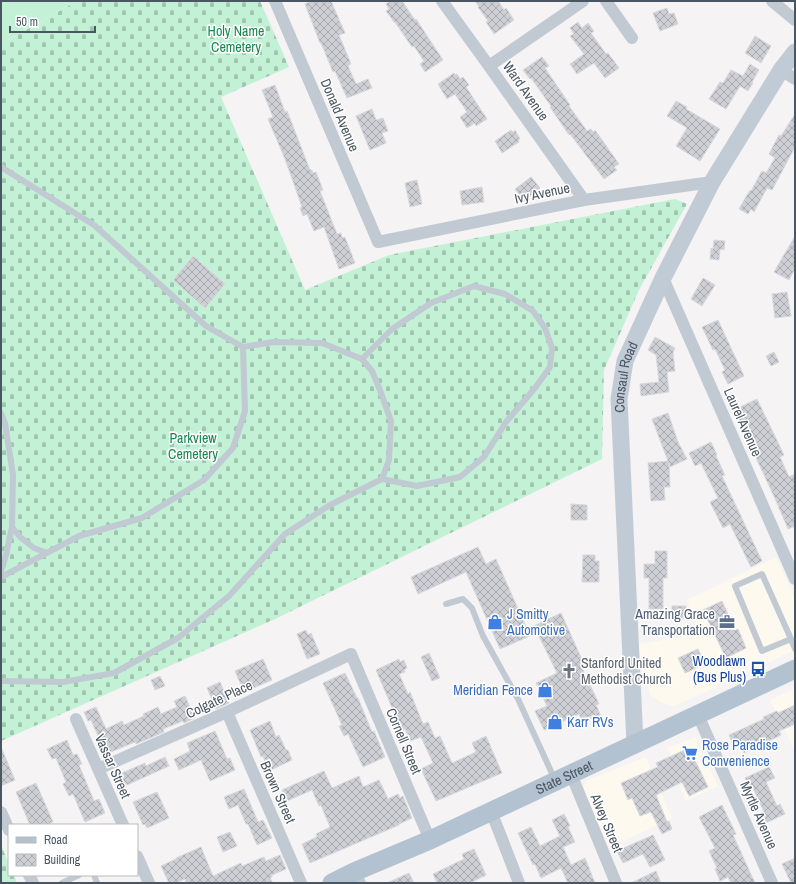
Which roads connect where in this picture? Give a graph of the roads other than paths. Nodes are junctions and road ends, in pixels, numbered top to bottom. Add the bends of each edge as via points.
1 (275, 1) edge
2 (442, 1) edge
3 (583, 1) edge
4 (606, 1) edge
5 (772, 1) edge
6 (795, 20) edge
7 (632, 38) dead end
8 (795, 52) edge
9 (489, 66) junction
10 (788, 74) edge
11 (1, 166) edge
12 (712, 182) junction
13 (584, 200) junction
14 (378, 242) joint
15 (663, 278) junction
16 (243, 347) junction
17 (362, 360) junction
18 (1, 414) edge
19 (382, 479) junction
20 (12, 527) junction
21 (46, 553) junction
22 (1, 571) edge
23 (1, 577) edge
24 (795, 579) edge
25 (446, 604) dead end
26 (791, 639) junction
27 (795, 649) edge
28 (351, 654) joint
29 (795, 669) edge
30 (1, 681) edge
31 (227, 712) junction
32 (698, 715) junction
33 (76, 719) dead end
34 (635, 744) junction
35 (98, 769) junction
36 (563, 778) junction
37 (491, 811) junction
38 (1, 812) edge
39 (123, 824) edge
40 (8, 828) edge
41 (430, 840) junction
42 (138, 858) edge
43 (77, 876) edge
44 (357, 878) edge
45 (62, 883) edge
46 (149, 883) edge
47 (301, 883) edge
48 (332, 883) edge
49 (519, 883) edge
50 (616, 883) edge
51 (772, 883) edge

1 - 14 street, Donald Avenue
2 - 9 street, Ward Avenue
3 - 9 street
4 - 7 street
5 - 6 street
8 - 10 street, Consaul Road
9 - 13 street, Ward Avenue
10 - 12 street, Consaul Road
11 - 16 lane via 94,225 206,326
12 - 13 street, Ivy Avenue
12 - 15 street, Consaul Road
13 - 14 street, Ivy Avenue
15 - 24 street, Laurel Avenue
15 - 34 street, Consaul Road via 625,361 619,398
16 - 17 lane via 273,342 322,343
16 - 21 lane via 245,411 233,448 204,480 142,518 78,536
17 - 19 lane via 372,371 391,421 389,460
17 - 19 lane via 392,329 431,303 474,286 505,294 533,311 545,328 552,348 550,367 506,422 484,457 460,477 416,486
18 - 20 lane via 5,423 13,474
19 - 30 lane via 330,505 286,534 229,596 178,638 114,673 63,682
20 - 21 lane via 34,548
20 - 22 lane
21 - 23 lane
25 - 36 lane via 463,599 472,608 483,636
26 - 26 lane via 762,574 734,586 762,651
26 - 27 lane
28 - 31 street, Colgate Place
28 - 41 street, Cornell Street
29 - 32 main road, State Street
31 - 35 street, Colgate Place
31 - 47 street, Brown Street
32 - 34 main road, State Street
32 - 51 street, Myrtle Avenue
33 - 35 street, Vassar Street
34 - 36 main road, State Street
35 - 39 street, Vassar Street
36 - 37 main road, State Street
36 - 50 street, Alvey Street
37 - 41 main road, State Street
37 - 49 street
38 - 40 street
41 - 44 main road, State Street
42 - 46 street
43 - 45 lane
44 - 48 main road, State Street

